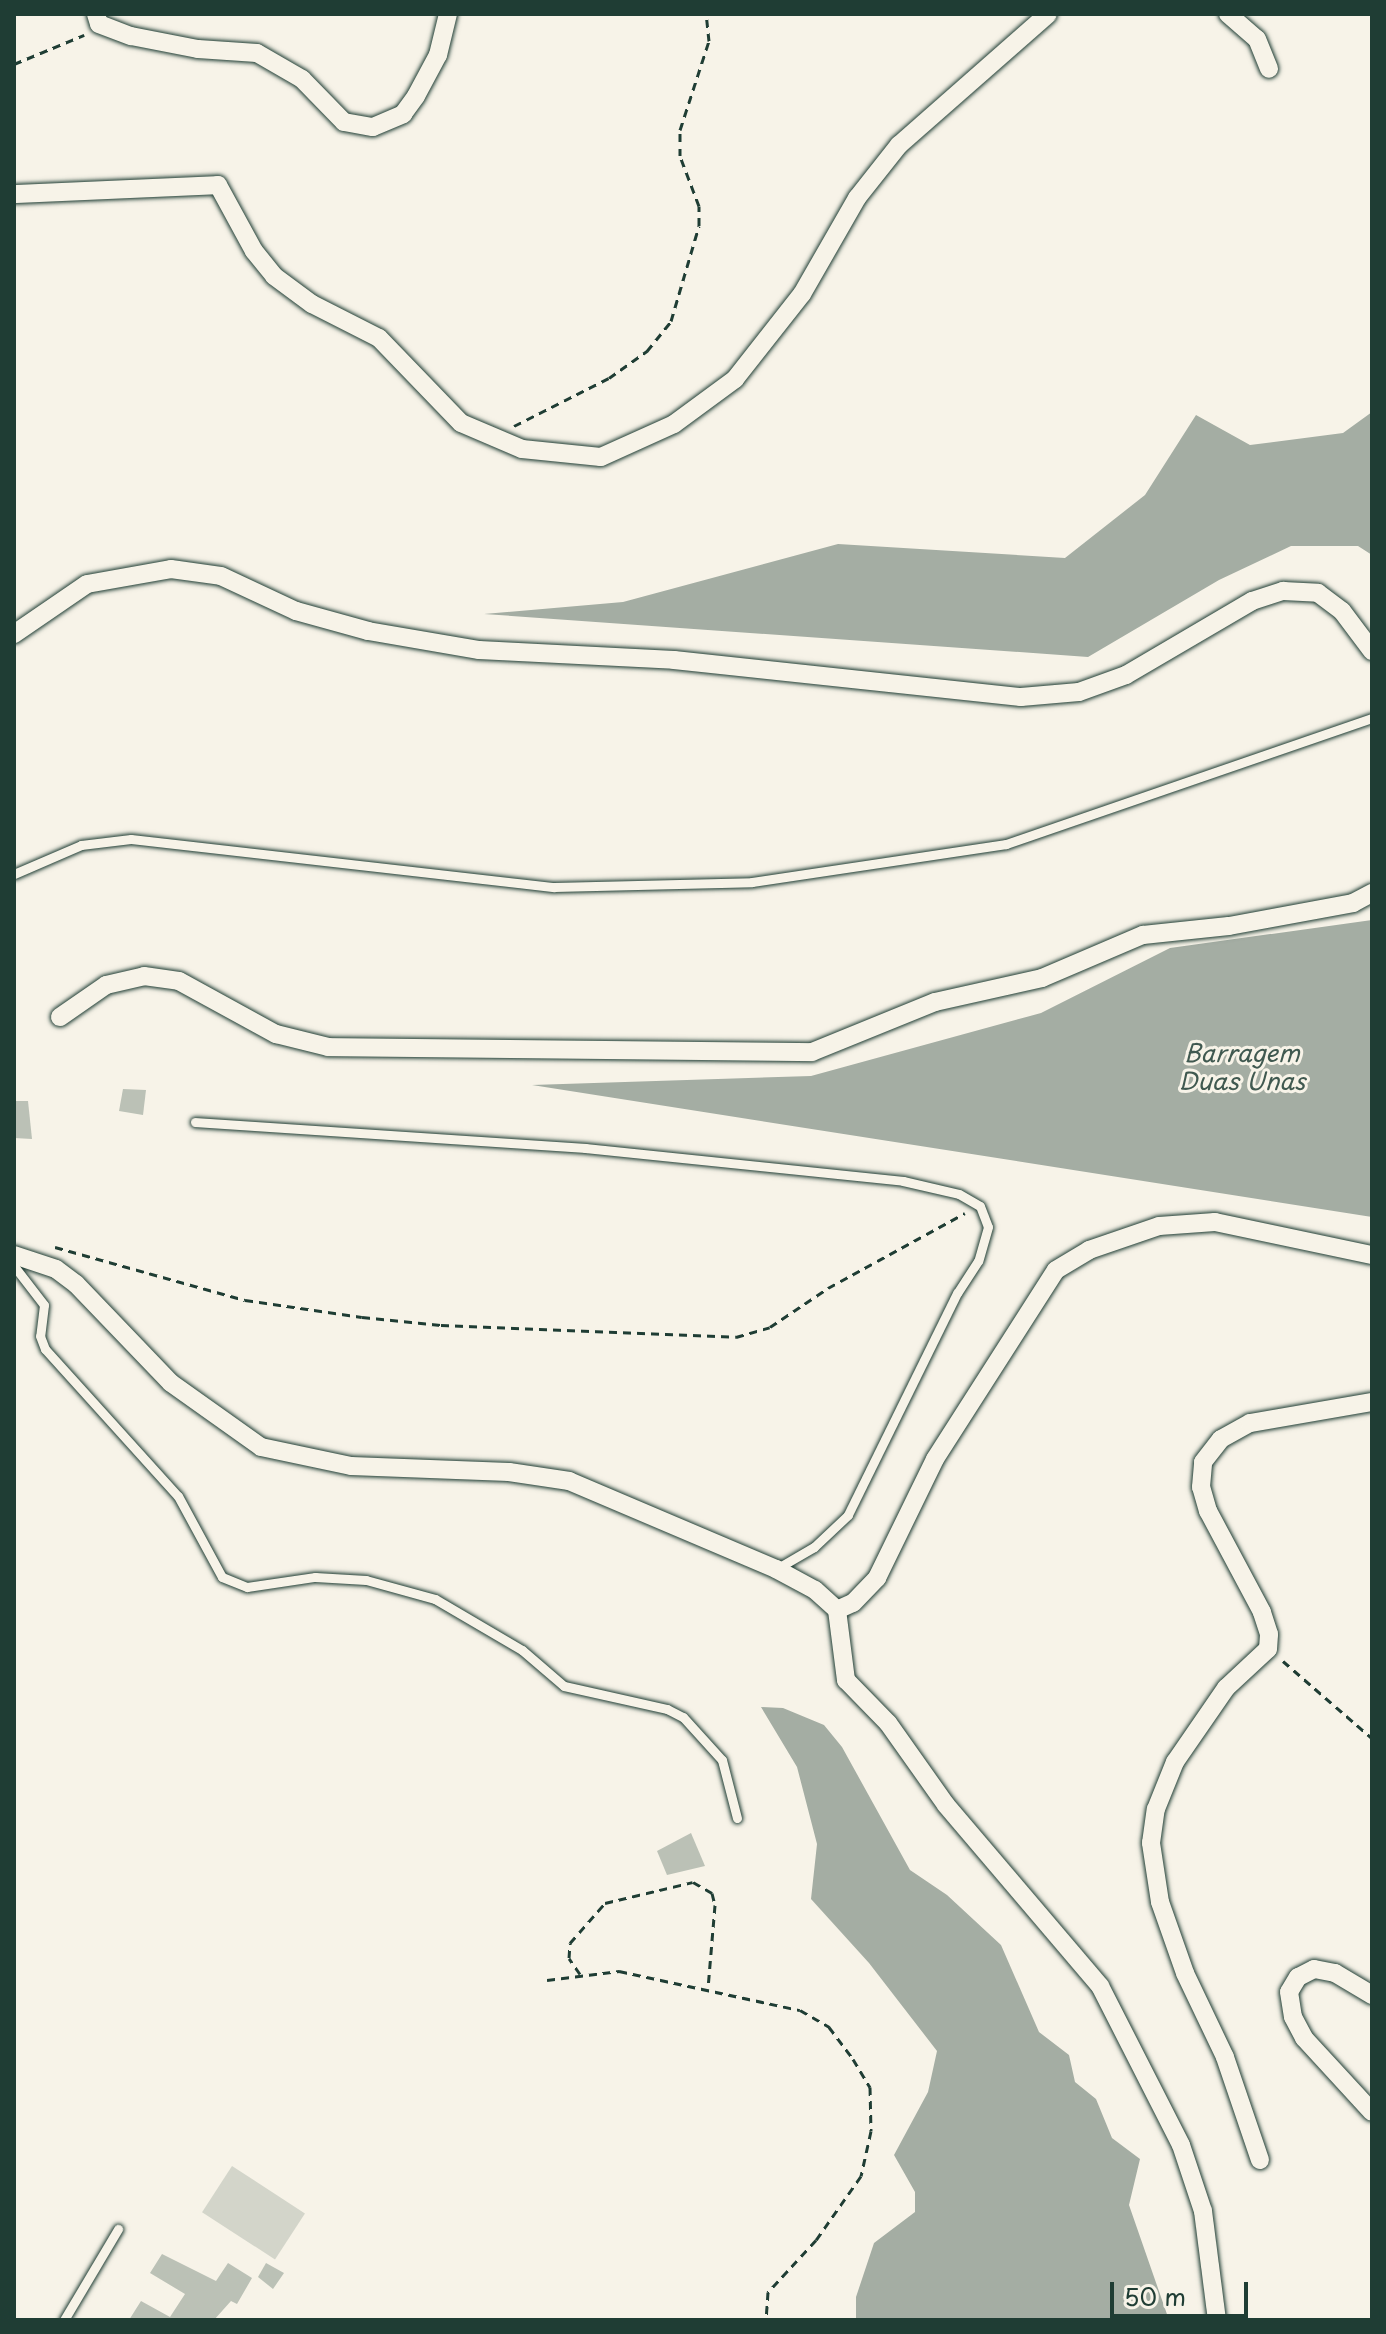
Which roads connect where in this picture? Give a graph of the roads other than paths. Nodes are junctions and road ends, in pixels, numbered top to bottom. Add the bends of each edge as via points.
1 (448, 14) edge
2 (1048, 14) edge
3 (1228, 14) edge
4 (98, 19) edge
5 (1269, 69) dead end
6 (14, 194) edge
7 (14, 634) edge
8 (1372, 651) edge
9 (1372, 718) edge
10 (14, 874) edge
11 (1372, 893) edge
12 (60, 1017) dead end
13 (195, 1122) dead end
14 (14, 1255) edge
15 (1372, 1255) edge
16 (14, 1266) edge
17 (1372, 1402) edge
18 (776, 1569) junction
19 (837, 1610) junction
20 (737, 1818) dead end
21 (1372, 1995) edge
22 (1372, 2112) edge
23 (1260, 2160) dead end
24 (118, 2229) dead end
25 (64, 2320) edge
26 (1217, 2320) edge

1 - 4 street via 438,55 416,96 403,114 373,127 344,122 302,79 257,53 168,45
2 - 6 street via 899,145 857,198 767,344 714,396 635,445 601,457 522,449 480,433 443,407 379,338 312,304 274,276 218,185
3 - 5 street via 1257,39
7 - 8 street via 87,584 171,569 221,576 296,611 368,631 479,650 674,660 1021,697 1079,692 1126,675 1252,601 1283,591 1318,593 1342,611
9 - 10 lane via 1006,844 752,882 554,887 131,839 81,845
11 - 12 street via 1353,903 1243,924 1143,935 1042,978 935,1002 812,1052 328,1047 276,1034 179,981 144,976 106,985
13 - 18 lane via 585,1148 903,1181 959,1194 980,1206 988,1227 978,1261 957,1293 848,1515 814,1547
14 - 18 street via 56,1269 76,1284 171,1383 261,1447 351,1466 509,1472 569,1481
15 - 19 street via 1215,1222 1159,1226 1089,1250 1056,1270 935,1459 877,1578 853,1603
16 - 20 lane via 44,1305 40,1336 45,1349 178,1496 222,1577 247,1587 315,1577 366,1580 435,1599 522,1650 564,1686 683,1717 722,1760
17 - 23 street via 1250,1423 1221,1439 1203,1462 1201,1487 1208,1511 1262,1612 1268,1649 1226,1688 1175,1762 1156,1809 1151,1843 1160,1902 1225,2057
18 - 19 street via 815,1590
19 - 26 street via 846,1680 888,1723 946,1805 1100,1986 1181,2145 1203,2211
21 - 22 street via 1335,1973 1314,1969 1298,1977 1289,1992 1304,2038
24 - 25 lane

